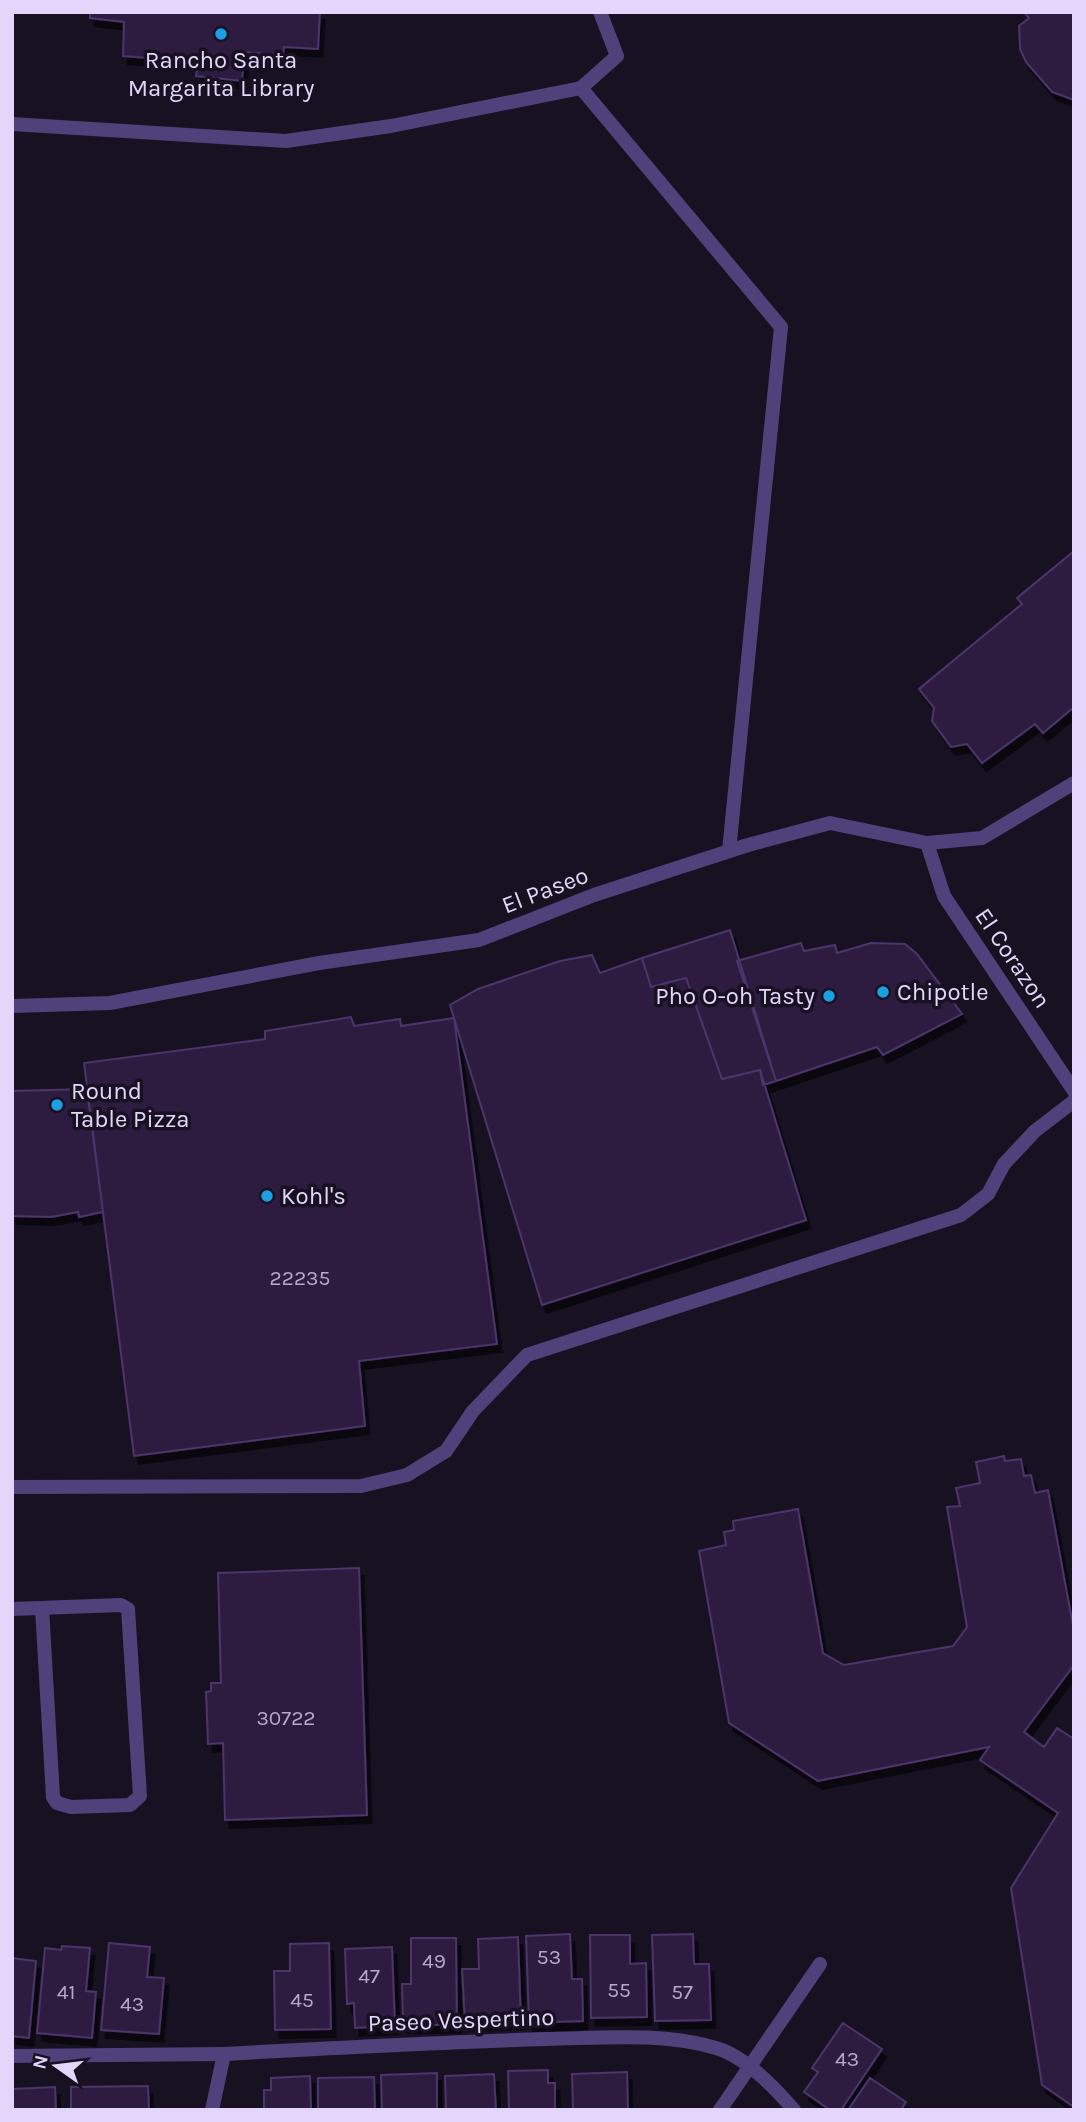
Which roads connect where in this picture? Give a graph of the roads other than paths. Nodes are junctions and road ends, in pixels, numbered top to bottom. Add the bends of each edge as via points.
1 (600, 12) edge
2 (581, 88) junction
3 (12, 124) edge
4 (1074, 783) edge
5 (927, 844) junction
6 (729, 851) junction
7 (12, 1006) edge
8 (1074, 1091) edge
9 (1074, 1101) edge
10 (12, 1487) edge
11 (42, 1608) junction
12 (12, 1609) edge
13 (820, 1964) dead end
14 (224, 2054) junction
15 (12, 2056) edge
16 (749, 2068) junction
17 (212, 2110) edge
18 (720, 2110) edge
19 (794, 2110) edge

1 - 2 street via 617,56
2 - 3 street via 391,126 286,141
2 - 6 street via 781,327
4 - 5 street, El Paseo via 982,838
5 - 6 street, El Paseo via 830,823
5 - 8 street, El Corazon via 944,896
6 - 7 street, El Paseo via 594,894 479,940 319,963 110,1003
9 - 10 street via 1035,1131 1004,1164 988,1194 961,1215 527,1355 473,1411 446,1451 407,1475 361,1486
11 - 11 street via 121,1605 131,1614 140,1796 130,1805 71,1807 52,1797
11 - 12 street
13 - 16 street
14 - 15 street, Paseo Vespertino
14 - 16 street, Paseo Vespertino via 424,2042 667,2039 719,2048
14 - 17 street
16 - 18 street
16 - 19 street, Paseo Vespertino via 768,2080

